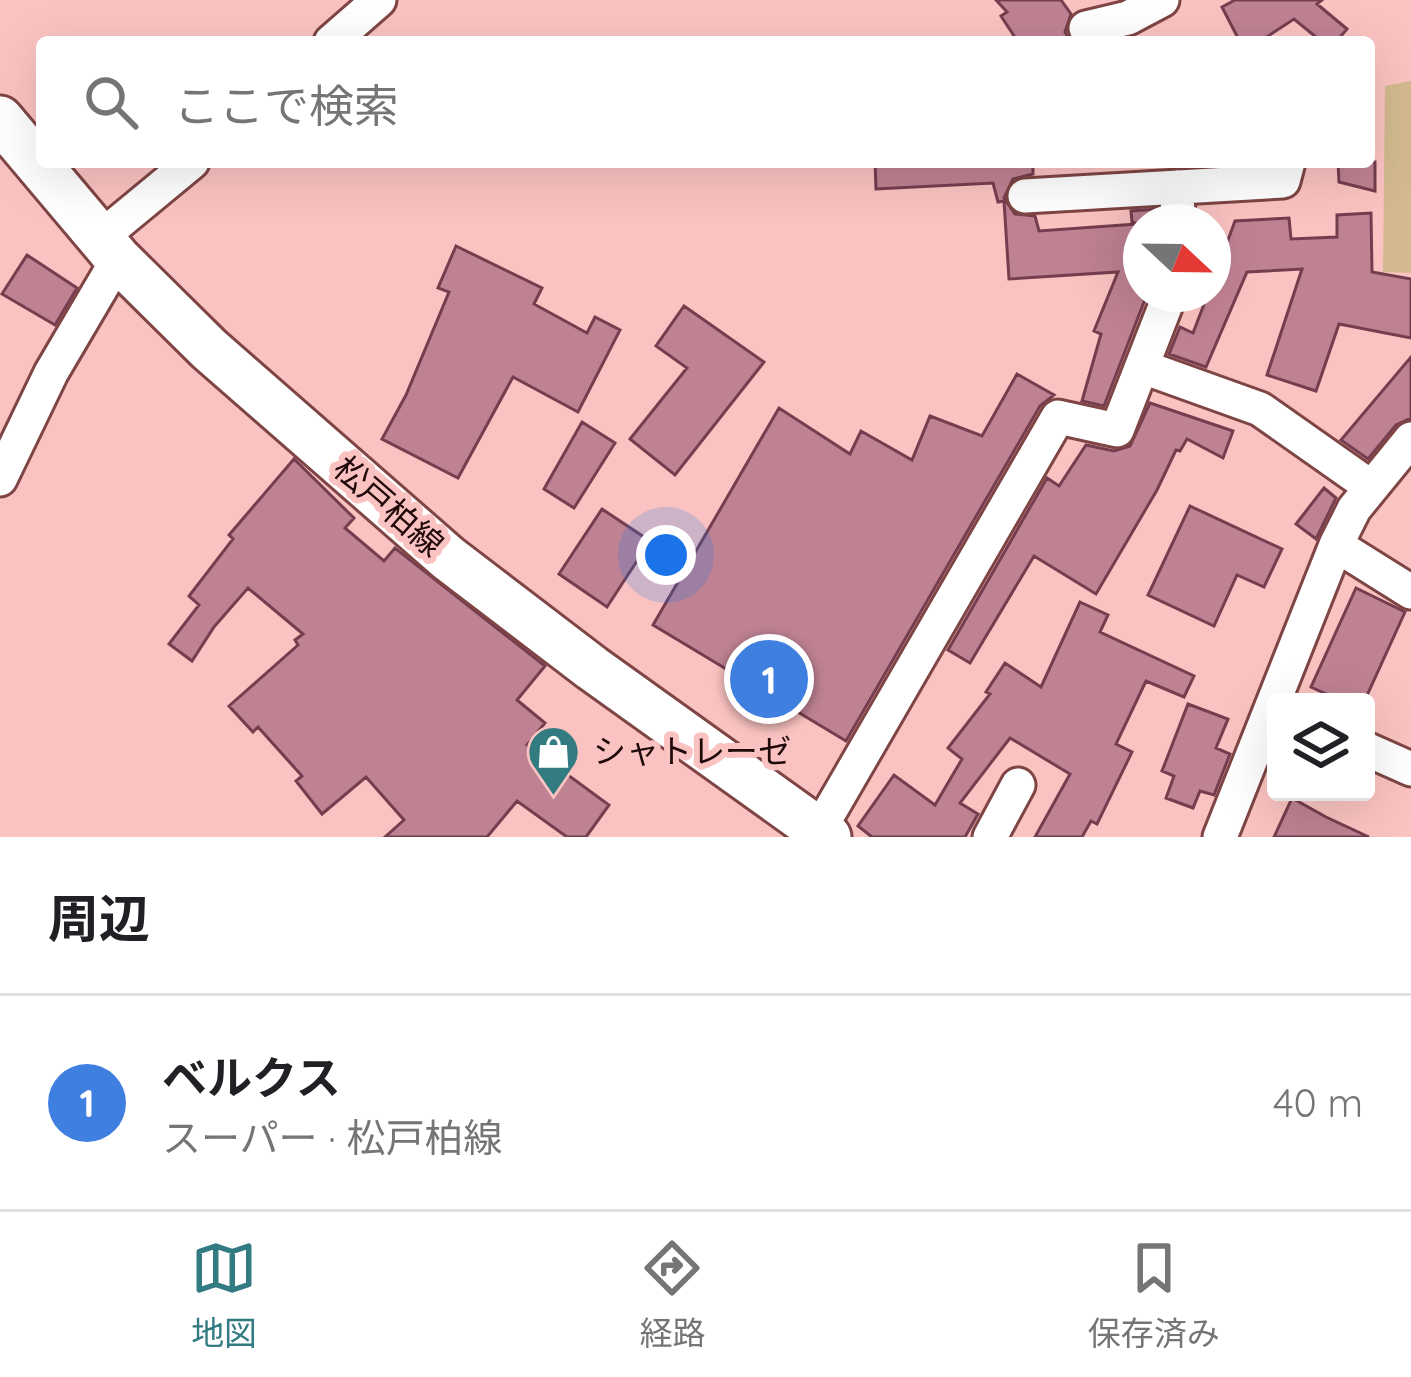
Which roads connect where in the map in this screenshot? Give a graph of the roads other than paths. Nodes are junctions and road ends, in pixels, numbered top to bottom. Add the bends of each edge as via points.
1 (379, 0) edge
2 (1162, 0) edge
3 (1086, 28) dead end
4 (338, 36) edge
5 (0, 119) edge
6 (36, 162) edge
7 (41, 168) edge
8 (186, 168) edge
9 (1286, 168) edge
10 (1177, 187) junction
11 (1025, 196) dead end
12 (1177, 204) edge
13 (109, 249) junction
14 (1163, 312) edge
15 (1143, 367) junction
16 (1411, 439) edge
17 (0, 479) edge
18 (1372, 487) junction
19 (1336, 545) junction
20 (1411, 592) edge
21 (1278, 693) edge
22 (1267, 721) edge
23 (1375, 753) edge
24 (1411, 769) edge
25 (1018, 785) dead end
26 (823, 834) edge
27 (990, 837) edge
28 (1220, 837) edge

1 - 4 street
2 - 3 street
5 - 6 main road, 松戸柏線
7 - 13 main road, 松戸柏線
8 - 13 street
9 - 10 street via 1282,181
10 - 11 street
10 - 12 street
13 - 17 street
13 - 26 main road, 松戸柏線 via 209,349 448,558
14 - 15 street
15 - 18 street via 1260,410
15 - 26 street via 1117,430 1058,418
16 - 18 street
18 - 19 street
19 - 20 street
19 - 21 street
22 - 28 street
23 - 24 street
25 - 27 street

